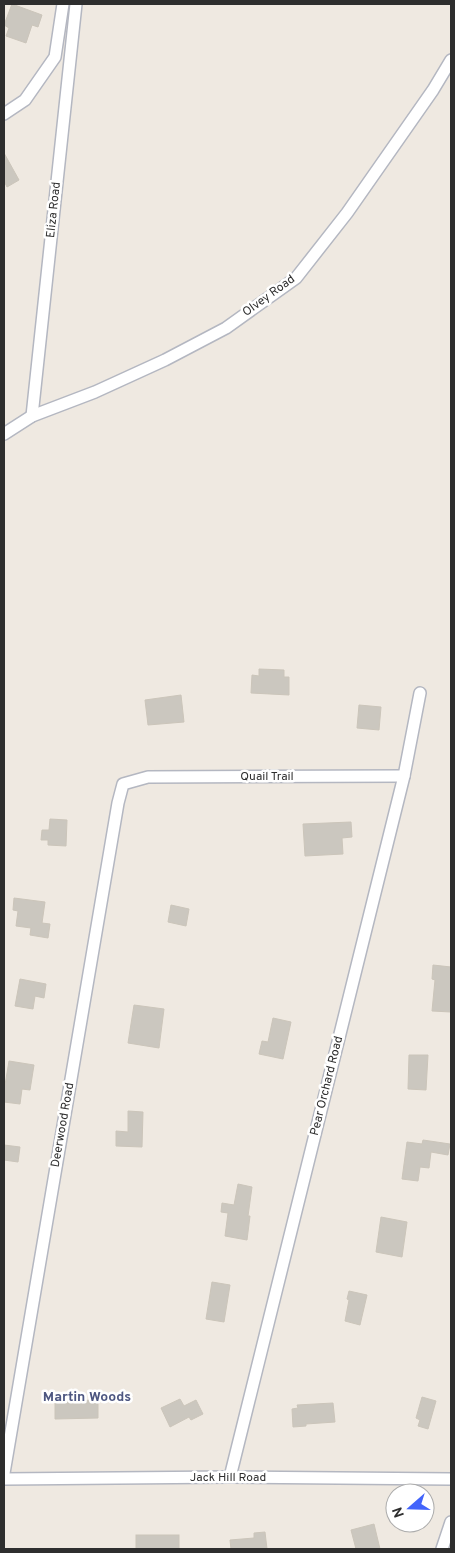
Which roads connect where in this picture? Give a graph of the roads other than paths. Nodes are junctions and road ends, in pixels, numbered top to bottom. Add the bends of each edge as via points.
1 (63, 4) edge
2 (76, 4) edge
3 (451, 60) edge
4 (4, 114) edge
5 (32, 416) junction
6 (4, 434) edge
7 (420, 693) dead end
8 (404, 776) junction
9 (130, 782) joint
10 (4, 1473) edge
11 (230, 1478) junction
12 (4, 1479) edge
13 (451, 1480) edge
14 (451, 1522) edge
15 (442, 1549) edge

1 - 4 street via 55,57 25,100
2 - 5 street, Eliza Road
3 - 5 street, Olvey Road via 347,213 296,278 226,328 165,360
5 - 6 street, Olvey Road
7 - 8 street, Pear Orchard Road
8 - 9 street, Quail Trail via 148,778
8 - 11 street, Pear Orchard Road
9 - 10 street, Deerwood Road via 123,784 118,803
11 - 12 street, Jack Hill Road
11 - 13 street, Jack Hill Road
14 - 15 street

